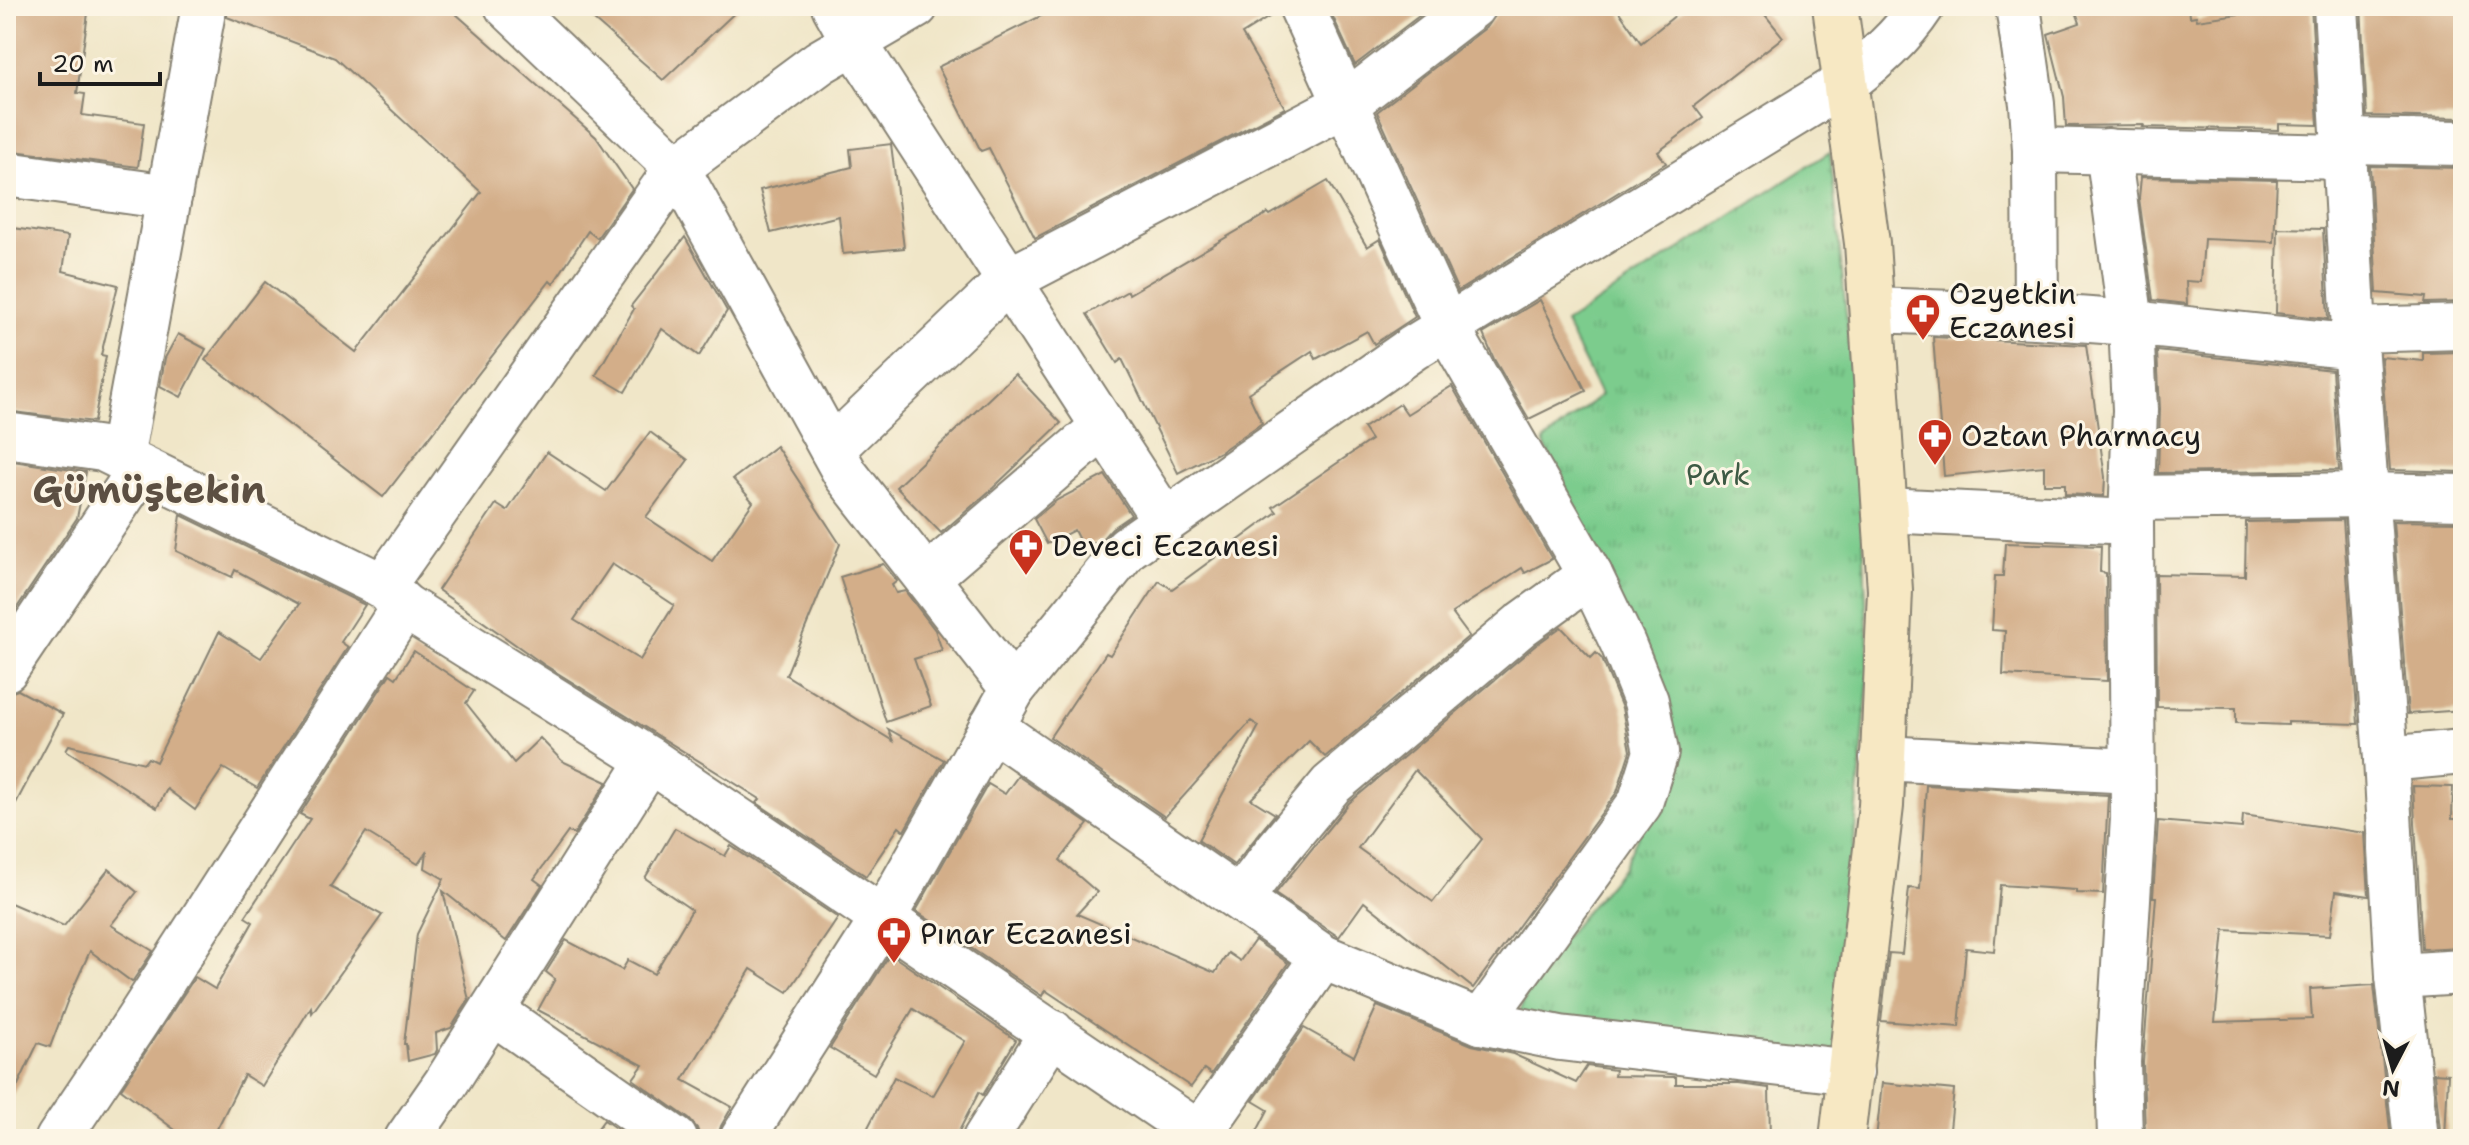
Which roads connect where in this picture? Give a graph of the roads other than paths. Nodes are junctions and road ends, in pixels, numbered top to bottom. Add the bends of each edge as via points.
1 (204, 6) edge
2 (506, 6) edge
3 (916, 6) edge
4 (1301, 6) edge
5 (1473, 6) edge
6 (1835, 6) edge
7 (1922, 6) edge
8 (2018, 6) edge
9 (2336, 6) edge
10 (844, 24) edge
11 (1845, 83) junction
12 (1346, 104) junction
13 (2463, 143) edge
14 (2345, 149) junction
15 (2035, 150) junction
16 (2108, 151) junction
17 (677, 168) junction
18 (6, 174) edge
19 (169, 197) junction
20 (1009, 280) junction
21 (1872, 310) junction
22 (2036, 316) junction
23 (2131, 323) junction
24 (1447, 327) junction
25 (2463, 327) edge
26 (2355, 339) junction
27 (1104, 426) junction
28 (6, 435) edge
29 (832, 449) junction
30 (131, 463) junction
31 (2365, 495) junction
32 (2463, 497) edge
33 (1885, 510) junction
34 (2132, 510) junction
35 (1165, 521) junction
36 (1590, 575) junction
37 (927, 578) junction
38 (394, 596) junction
39 (10, 656) edge
40 (1013, 689) junction
41 (991, 727) junction
42 (2463, 752) edge
43 (1882, 758) junction
44 (2386, 759) junction
45 (650, 760) junction
46 (2132, 771) junction
47 (1240, 899) junction
48 (884, 917) junction
49 (1323, 957) junction
50 (2463, 972) edge
51 (2398, 976) junction
52 (492, 1011) junction
53 (1481, 1022) junction
54 (1052, 1032) junction
55 (1851, 1072) junction
56 (1203, 1137) edge
57 (58, 1139) edge
58 (407, 1139) edge
59 (675, 1139) edge
60 (742, 1139) edge
61 (985, 1139) edge
62 (1842, 1139) edge
63 (2120, 1139) edge
64 (2416, 1139) edge

1 - 19 street
2 - 17 street
3 - 10 street
4 - 12 street
5 - 12 street
6 - 11 street
7 - 11 street via 1907,30
8 - 15 street
9 - 14 street
10 - 17 street via 820,62
10 - 20 street
11 - 21 street
11 - 24 street
12 - 20 street
12 - 24 street
13 - 14 street
14 - 16 street
14 - 26 street
15 - 16 street
15 - 22 street
16 - 23 street
17 - 29 street
17 - 38 street
18 - 19 street
19 - 30 street
20 - 27 street
20 - 29 street
21 - 22 street
21 - 33 street
22 - 23 street
23 - 26 street
23 - 34 street
24 - 35 street
24 - 36 street
25 - 26 street
26 - 31 street
27 - 35 street
27 - 37 street
28 - 30 street via 103,449
29 - 37 street via 846,475
30 - 38 street
30 - 39 street
31 - 32 street
31 - 34 street
31 - 44 street
33 - 34 street
33 - 43 street via 1890,590
34 - 46 street
35 - 40 street via 1127,548
36 - 47 street via 1521,625 1331,785
36 - 53 street via 1646,701 1656,752 1640,803
37 - 40 street
38 - 45 street
38 - 57 street via 137,1021
40 - 41 street
41 - 47 street
41 - 48 street
42 - 44 street
43 - 46 street
43 - 55 street
44 - 51 street
45 - 48 street
45 - 52 street
46 - 63 street via 2118,1062
47 - 49 street
48 - 54 street
48 - 60 street
49 - 53 street
49 - 56 street
50 - 51 street
51 - 64 street
52 - 58 street
52 - 59 street
53 - 55 street via 1560,1038
54 - 56 street
54 - 61 street
55 - 62 street

